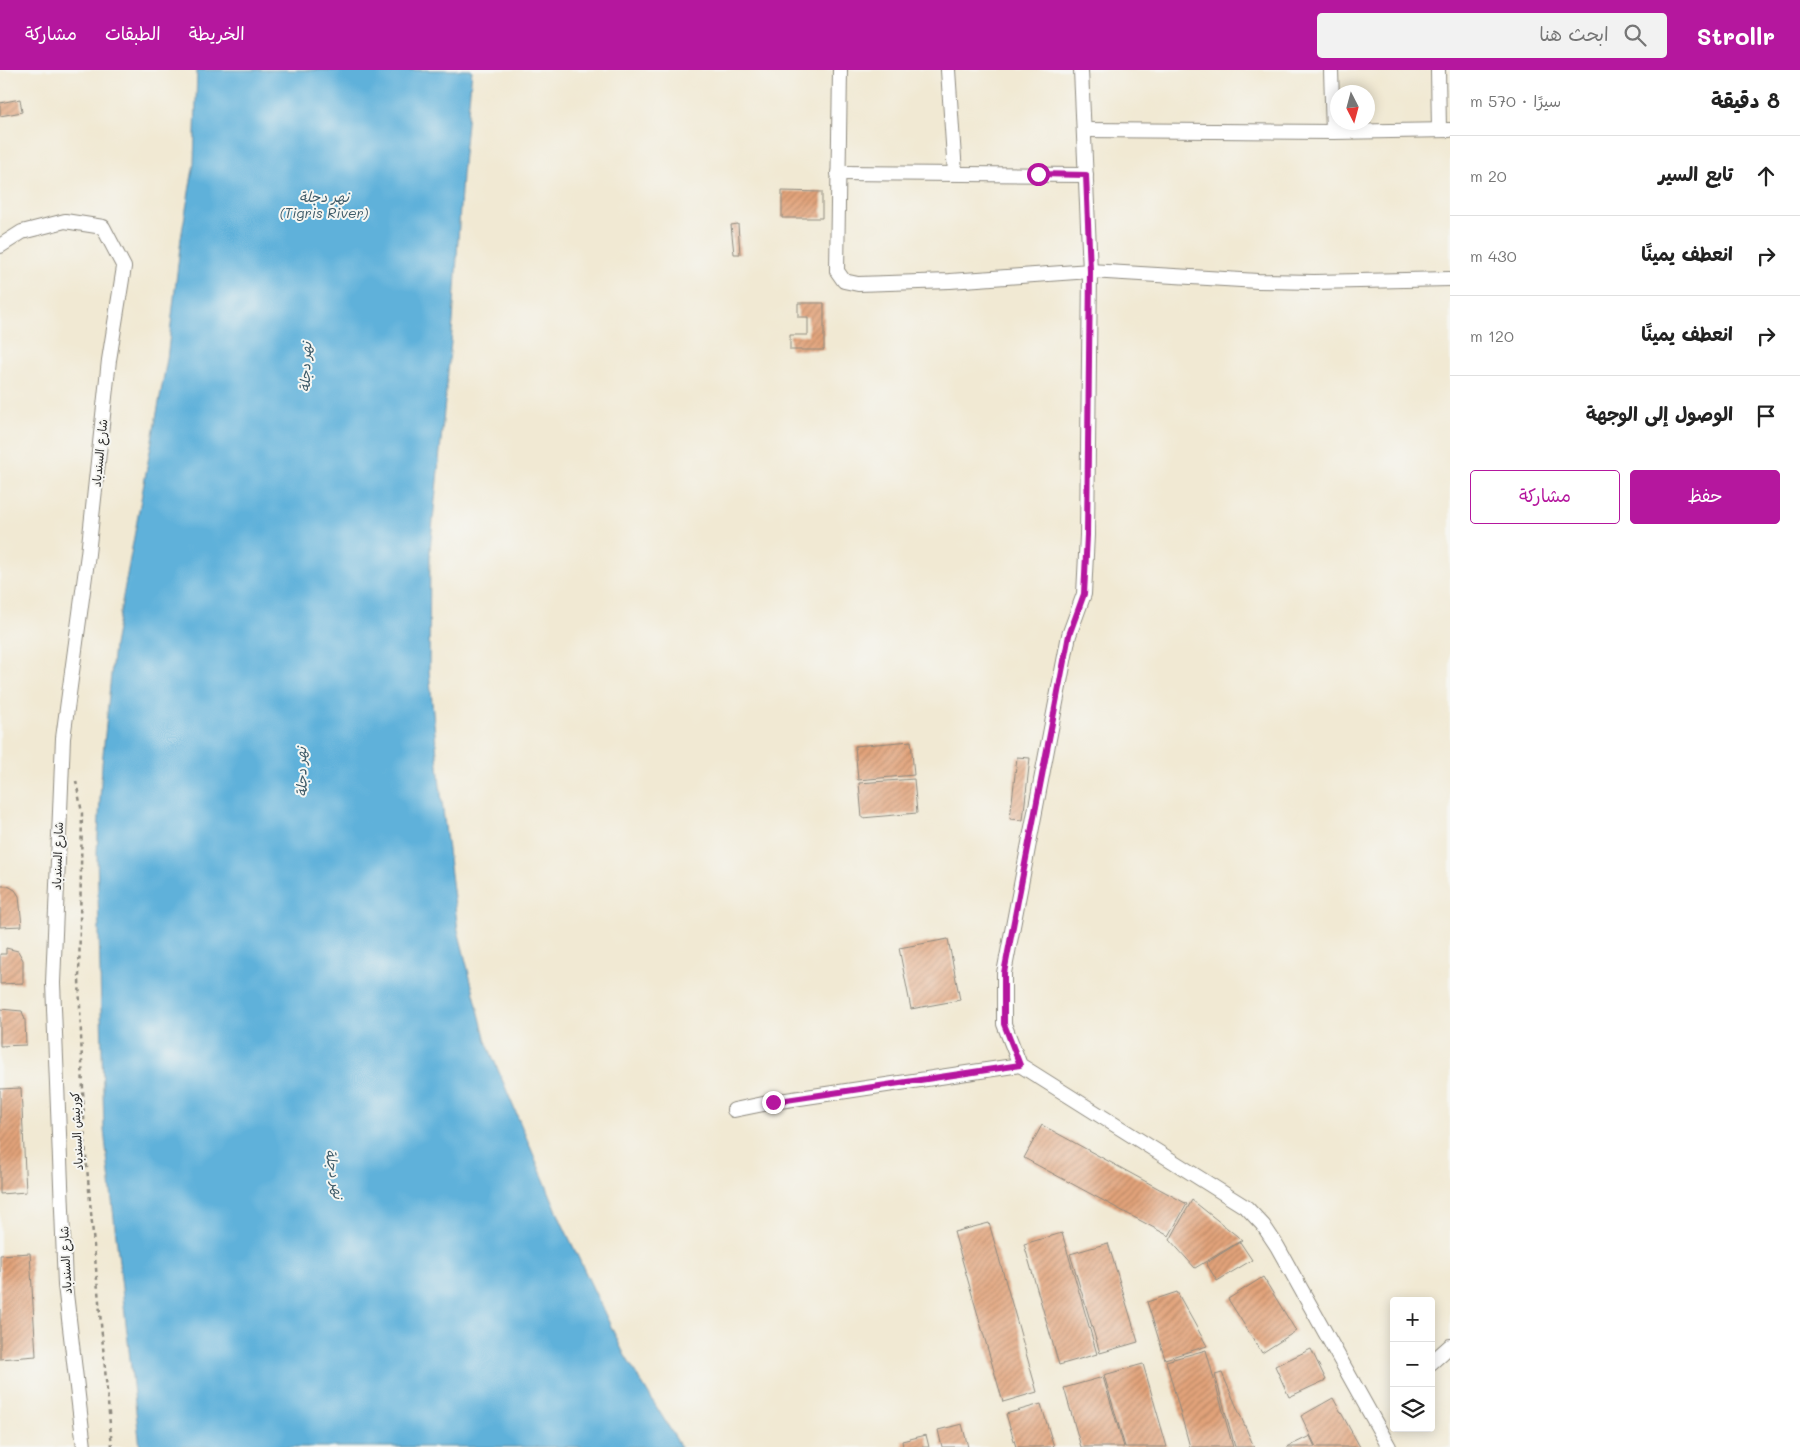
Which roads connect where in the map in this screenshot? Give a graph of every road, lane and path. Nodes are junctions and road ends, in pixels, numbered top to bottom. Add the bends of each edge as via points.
1 (840, 70) edge
2 (948, 70) edge
3 (1080, 70) edge
4 (1331, 70) edge
5 (1438, 70) edge
6 (1084, 130) junction
7 (1444, 130) edge
8 (1333, 132) junction
9 (954, 173) junction
10 (838, 174) junction
11 (1086, 175) junction
12 (0, 246) edge
13 (1090, 271) junction
14 (1450, 279) edge
15 (82, 813) dead end
16 (1020, 1065) junction
17 (734, 1110) dead end
18 (1450, 1346) edge
19 (1435, 1359) edge
20 (84, 1447) edge
21 (112, 1447) edge
22 (1388, 1447) edge

1 - 10 street
2 - 9 street
3 - 6 street
4 - 8 street
5 - 7 street
6 - 8 street
6 - 11 street
7 - 8 street
9 - 10 street
9 - 11 street
10 - 13 street via 837,271 844,281 858,284 950,281
11 - 13 street
12 - 20 street, شارع السندباد via 22,232 65,220 103,226 124,267 63,738 54,964 65,1285
13 - 14 street via 1276,282
13 - 16 street via 1084,594 1069,635 1004,973 1004,1024
15 - 21 path, كورنيش السندباد via 79,979 85,1145
16 - 17 street
16 - 22 street via 1247,1208 1258,1219 1277,1246
18 - 19 street

